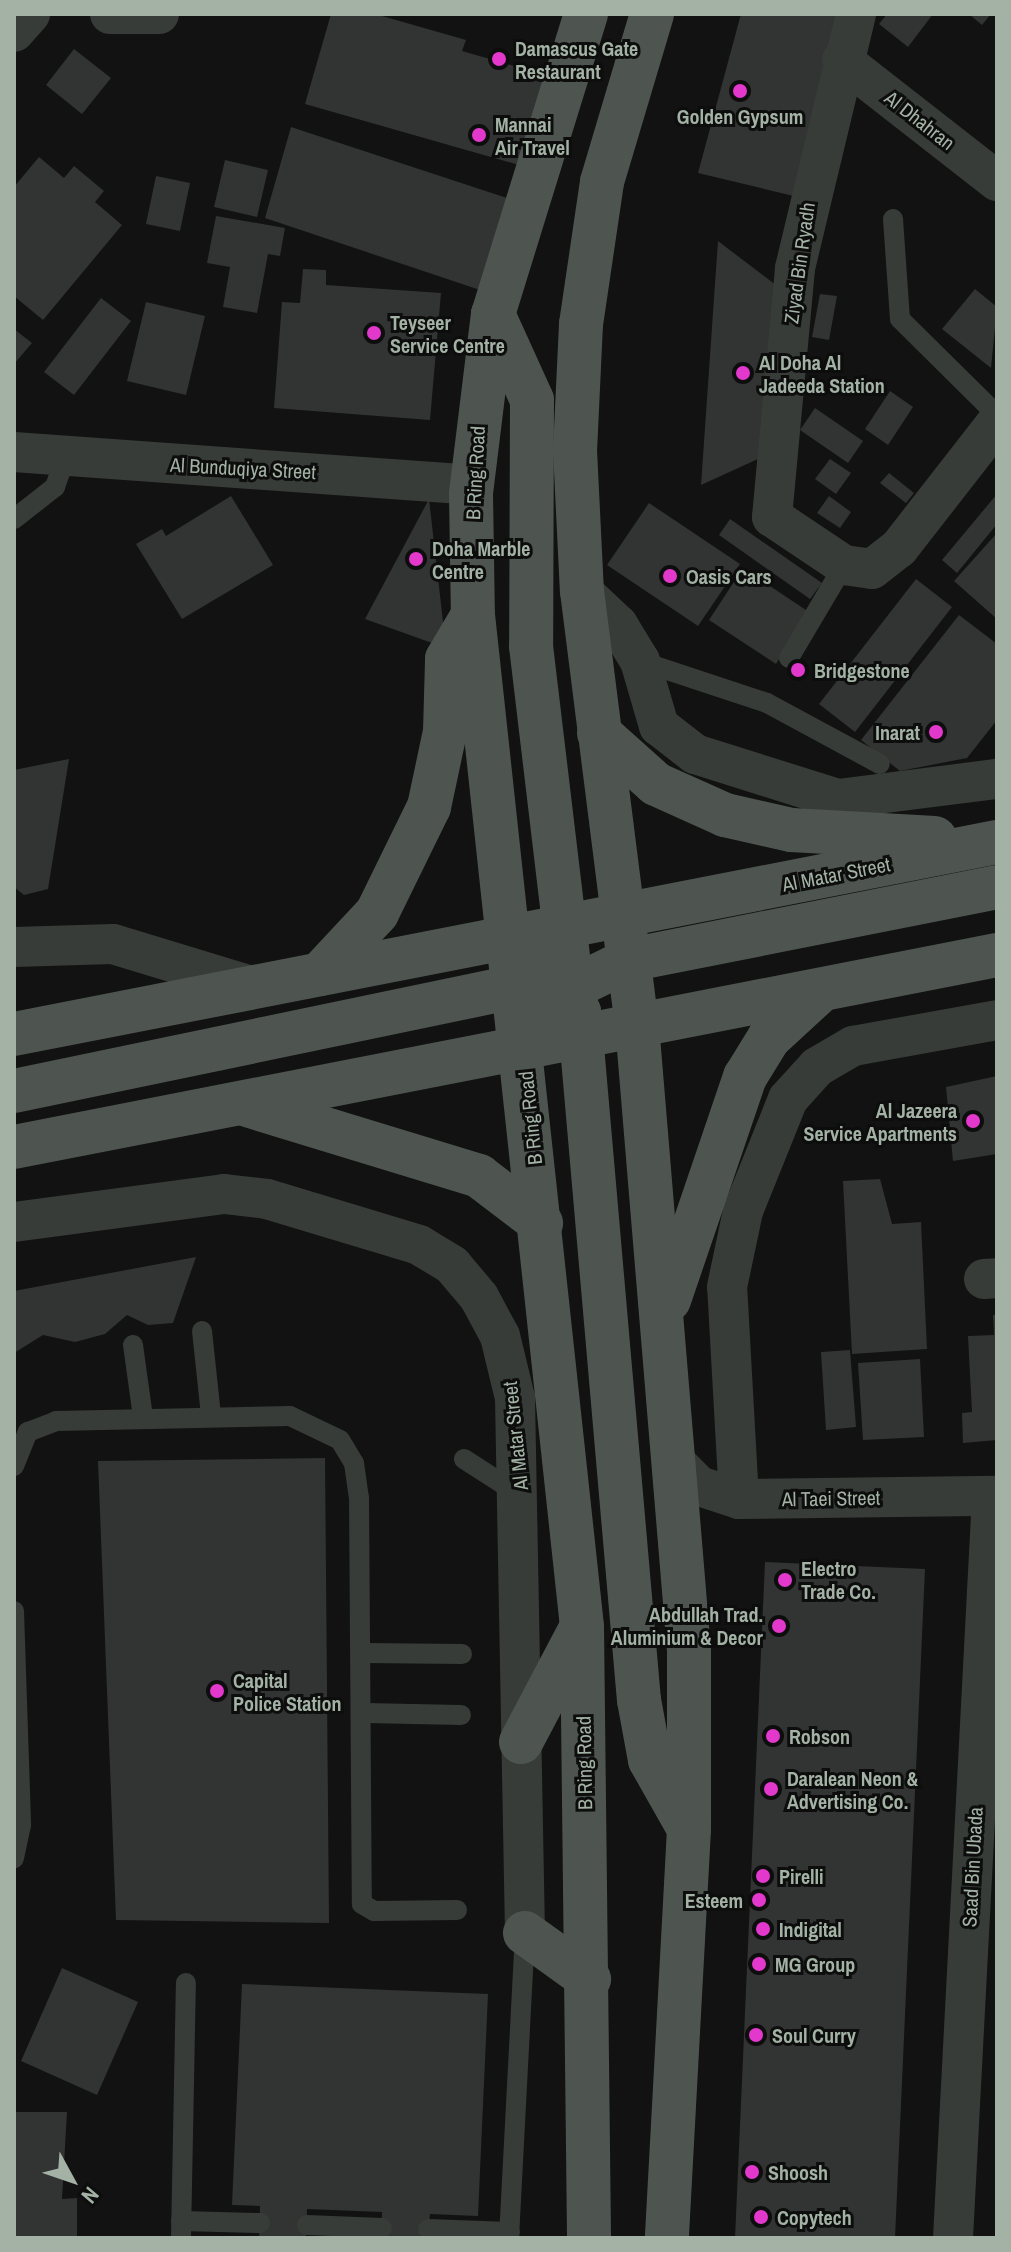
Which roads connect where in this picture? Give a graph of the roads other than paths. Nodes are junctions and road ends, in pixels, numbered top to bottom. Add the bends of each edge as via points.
1 (30, 14) edge
2 (110, 14) edge
3 (159, 14) edge
4 (586, 14) edge
5 (652, 14) edge
6 (856, 14) edge
7 (14, 32) edge
8 (842, 60) junction
9 (997, 181) edge
10 (893, 219) dead end
11 (493, 314) junction
12 (997, 415) edge
13 (997, 422) edge
14 (14, 452) edge
15 (65, 458) junction
16 (472, 485) junction
17 (14, 519) edge
18 (844, 565) junction
19 (582, 591) junction
20 (473, 615) junction
21 (789, 658) dead end
22 (640, 661) junction
23 (599, 733) junction
24 (880, 764) dead end
25 (997, 779) edge
26 (997, 841) edge
27 (997, 887) edge
28 (622, 917) junction
29 (563, 928) junction
30 (510, 936) junction
31 (14, 947) edge
32 (997, 955) edge
33 (629, 960) junction
34 (320, 974) junction
35 (570, 978) junction
36 (251, 986) junction
37 (516, 987) junction
38 (819, 992) junction
39 (997, 1020) edge
40 (637, 1025) junction
41 (14, 1034) edge
42 (583, 1037) junction
43 (523, 1049) junction
44 (14, 1091) edge
45 (239, 1102) junction
46 (14, 1147) edge
47 (14, 1222) edge
48 (541, 1223) junction
49 (663, 1316) junction
50 (202, 1331) dead end
51 (133, 1345) dead end
52 (211, 1415) junction
53 (143, 1417) junction
54 (464, 1459) dead end
55 (677, 1464) junction
56 (14, 1466) edge
57 (994, 1496) edge
58 (521, 1497) junction
59 (739, 1499) junction
60 (14, 1611) edge
61 (582, 1627) junction
62 (363, 1653) junction
63 (462, 1654) dead end
64 (365, 1713) junction
65 (461, 1715) dead end
66 (16, 1726) edge
67 (521, 1742) junction
68 (689, 1829) junction
69 (14, 1858) edge
70 (457, 1910) dead end
71 (525, 1933) junction
72 (589, 1979) junction
73 (186, 1983) dead end
74 (260, 2223) dead end
75 (307, 2225) dead end
76 (382, 2228) dead end
77 (181, 2229) edge
78 (428, 2229) dead end
79 (510, 2235) edge
80 (589, 2238) edge
81 (667, 2238) edge
82 (953, 2238) edge

1 - 7 street
2 - 3 street
4 - 11 main road, B Ring Road
5 - 19 main road via 602,182 581,324 575,450
6 - 8 street, Ziyad Bin Ryadh
8 - 9 street, Al Dhahran
8 - 18 street, Ziyad Bin Ryadh via 795,269 772,517
10 - 12 lane via 900,319
11 - 16 main road, B Ring Road
11 - 29 main road via 532,400 531,646
13 - 18 street via 882,563 857,570
14 - 15 street, Al Bunduqiya Street
15 - 16 street, Al Bunduqiya Street
15 - 17 lane via 55,487
16 - 20 main road, B Ring Road
18 - 21 lane
19 - 22 street via 618,625
19 - 23 main road
20 - 30 main road, B Ring Road
20 - 34 main road via 447,659 445,732 429,807 377,913
22 - 24 lane via 767,703
22 - 25 street via 659,726 674,742 725,765 838,799
23 - 26 main road via 656,784 738,818 808,832
23 - 28 main road
26 - 28 main road, Al Matar Street
27 - 33 main road
28 - 29 main road, Al Matar Street
28 - 33 main road
28 - 35 main road via 607,952
29 - 30 main road, Al Matar Street
29 - 35 main road
30 - 34 main road, Al Matar Street
30 - 35 main road via 542,947
30 - 37 main road, B Ring Road
31 - 36 street, Al Matar Street via 113,944
32 - 38 main road
33 - 35 main road
33 - 40 main road
34 - 36 main road, Al Matar Street
35 - 37 main road
35 - 40 main road via 598,1013
35 - 42 main road
35 - 43 main road via 533,1014
36 - 41 main road, Al Matar Street
37 - 43 main road, B Ring Road
37 - 44 main road
38 - 40 main road
38 - 49 main road via 769,1038 745,1077
39 - 59 street via 853,1046 817,1067 788,1099 743,1211 727,1287
40 - 42 main road
40 - 49 main road
42 - 43 main road
42 - 68 main road via 639,1700 650,1760
43 - 45 main road
43 - 48 main road, B Ring Road
45 - 46 main road
45 - 48 main road via 470,1172
47 - 58 street, Al Matar Street via 224,1194 267,1199 419,1245 452,1265 500,1336 515,1398
48 - 61 main road, B Ring Road
49 - 55 main road
50 - 52 lane
51 - 53 lane
52 - 53 lane
52 - 62 lane via 290,1416 322,1426 354,1463
53 - 56 lane via 38,1425 19,1444
54 - 58 lane
55 - 59 street, Al Taei Street via 699,1486
55 - 68 main road via 689,1651
57 - 59 street, Al Taei Street
57 - 82 street, Saad Bin Ubada
58 - 67 street, Al Matar Street
60 - 66 lane
61 - 67 main road
61 - 72 main road, B Ring Road
62 - 63 lane
62 - 64 lane
64 - 65 lane
64 - 70 lane via 362,1904 374,1911
66 - 69 lane via 21,1825
67 - 71 street, Al Matar Street
68 - 81 main road
71 - 72 main road
71 - 79 lane
72 - 80 main road, B Ring Road
73 - 77 lane
74 - 77 lane
75 - 76 lane
78 - 79 lane

